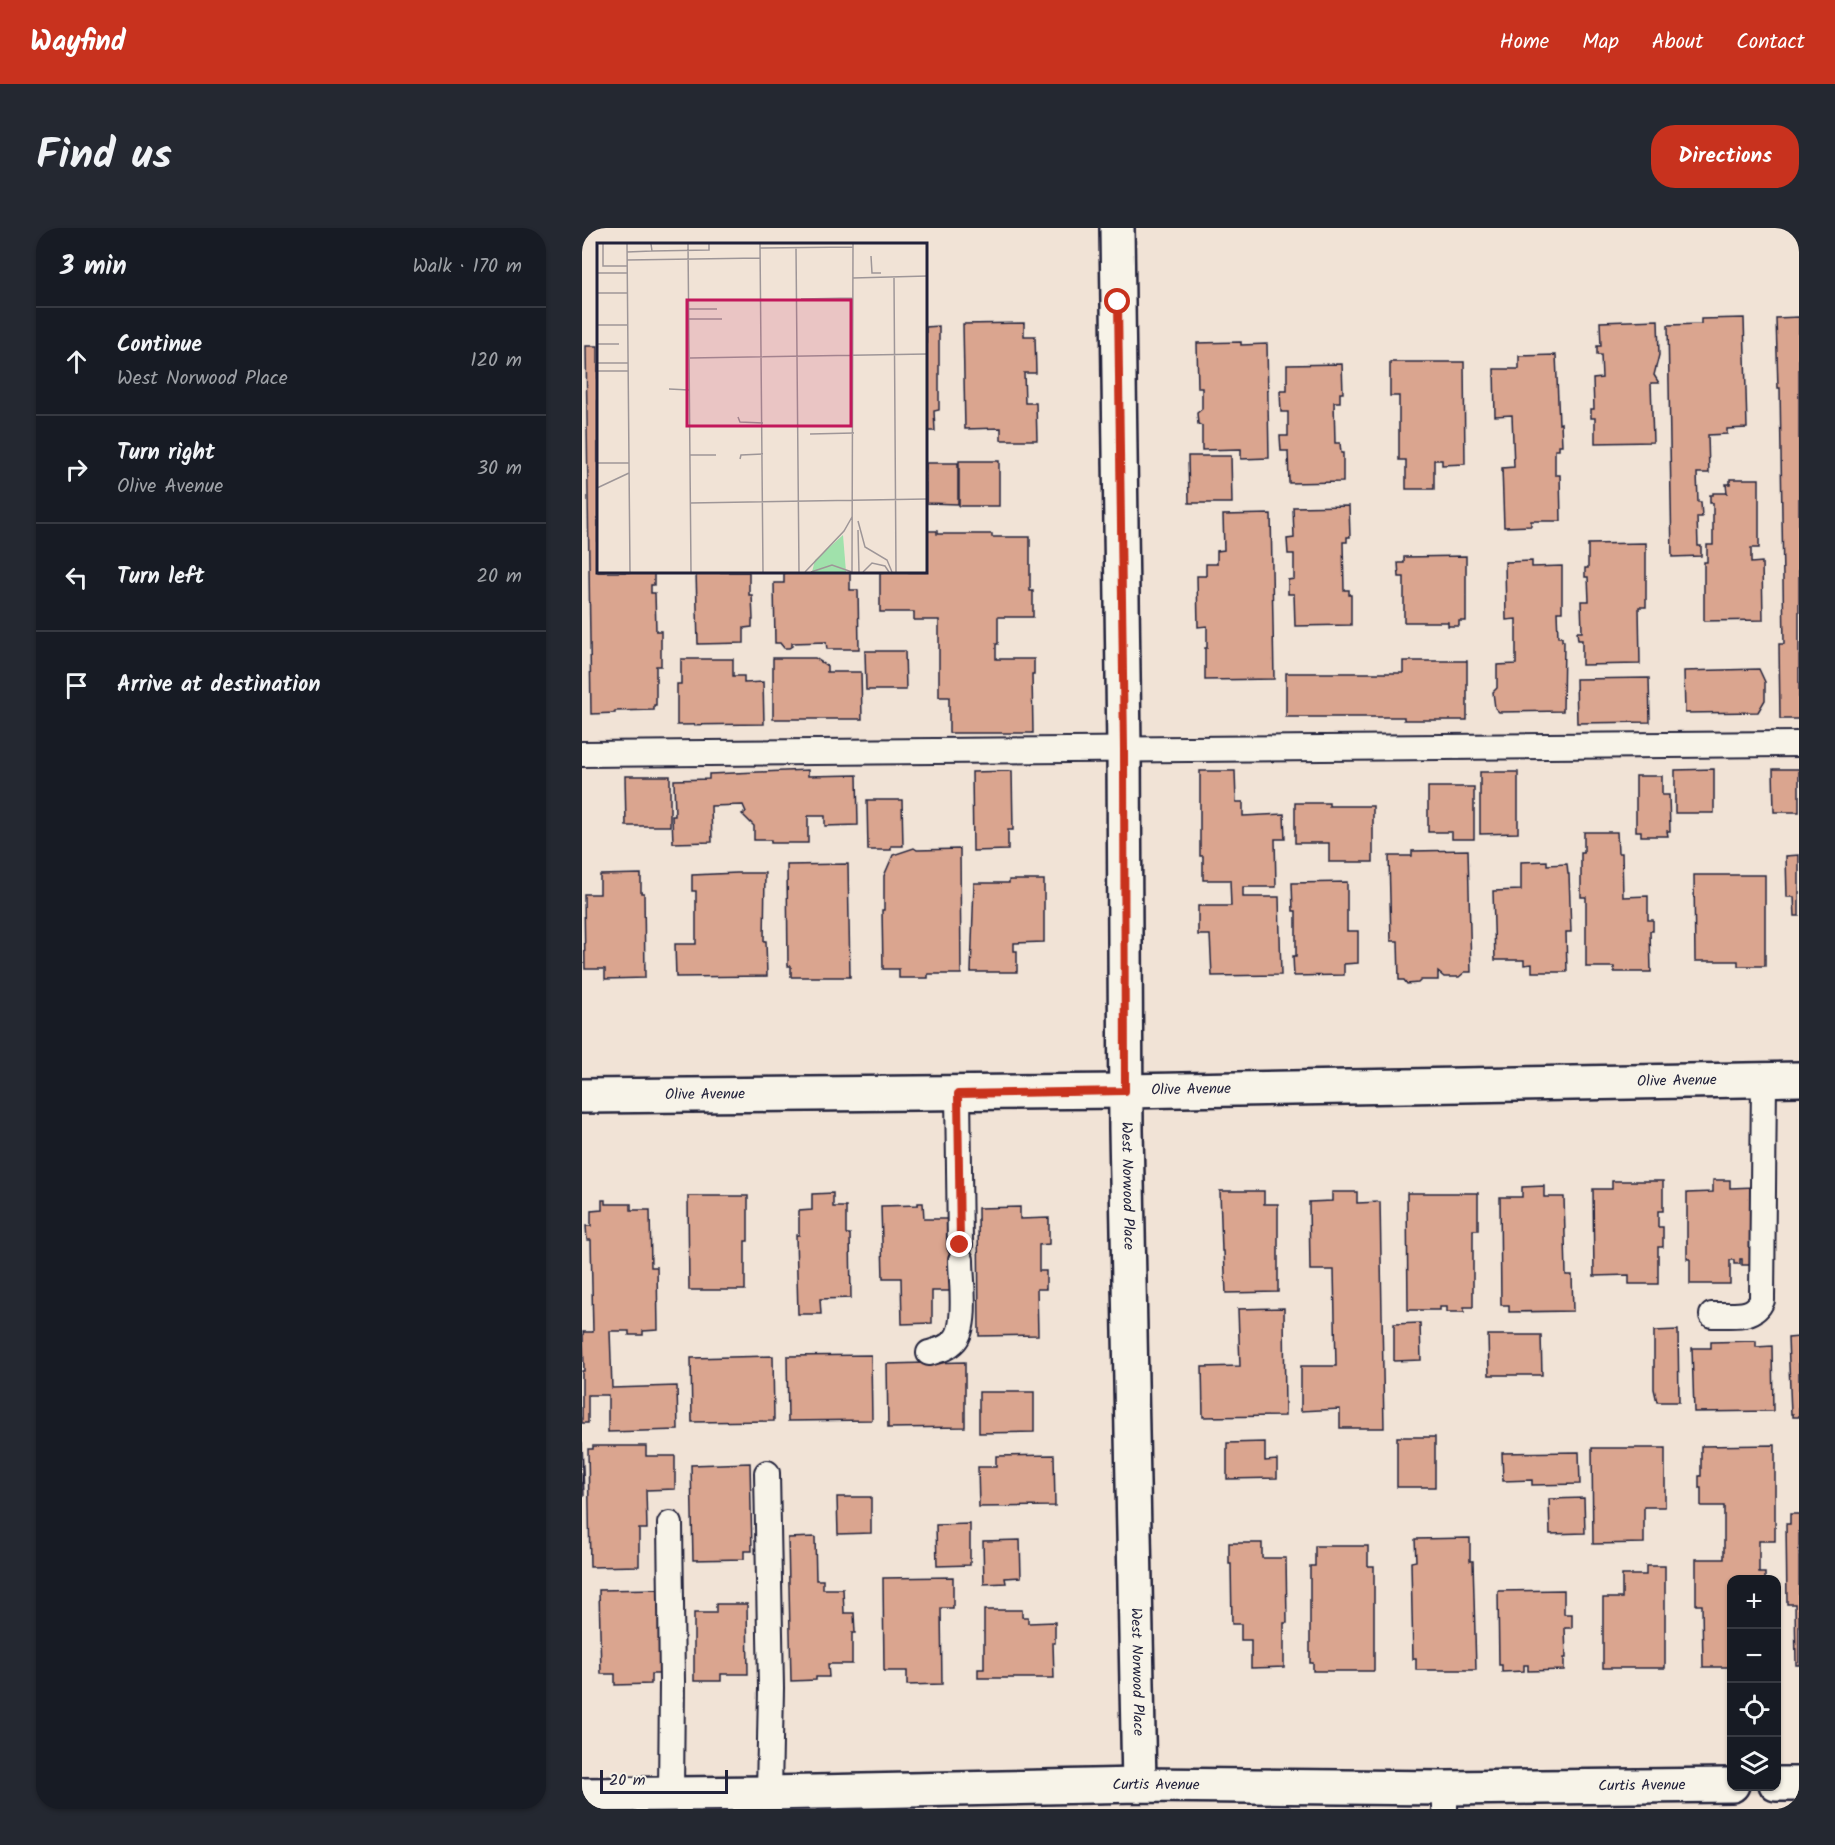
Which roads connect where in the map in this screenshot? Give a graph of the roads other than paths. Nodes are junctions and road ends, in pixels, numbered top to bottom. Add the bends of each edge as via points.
1 (1117, 228) edge
2 (1799, 744) edge
3 (1124, 749) junction
4 (582, 754) edge
5 (1764, 1079) junction
6 (1799, 1079) edge
7 (1125, 1091) junction
8 (958, 1094) junction
9 (582, 1096) edge
10 (1712, 1315) dead end
11 (929, 1353) dead end
12 (767, 1473) dead end
13 (670, 1524) dead end
14 (1781, 1784) edge
15 (1799, 1784) edge
16 (1139, 1785) junction
17 (1727, 1785) edge
18 (769, 1793) junction
19 (582, 1795) edge
20 (671, 1795) junction
21 (1445, 1798) edge

1 - 3 street, West Norwood Place
2 - 3 lane
3 - 4 lane
3 - 7 street, West Norwood Place
5 - 6 street, Olive Avenue
5 - 7 street, Olive Avenue
5 - 10 lane via 1762,1300 1750,1314
7 - 8 street, Olive Avenue
7 - 16 street, West Norwood Place
8 - 9 street, Olive Avenue
8 - 11 lane via 962,1326 956,1340
12 - 18 lane
13 - 20 lane
14 - 15 street
16 - 18 street, Curtis Avenue
16 - 21 street, Curtis Avenue
17 - 21 street, Curtis Avenue
18 - 20 street, Curtis Avenue
19 - 20 street, Curtis Avenue

